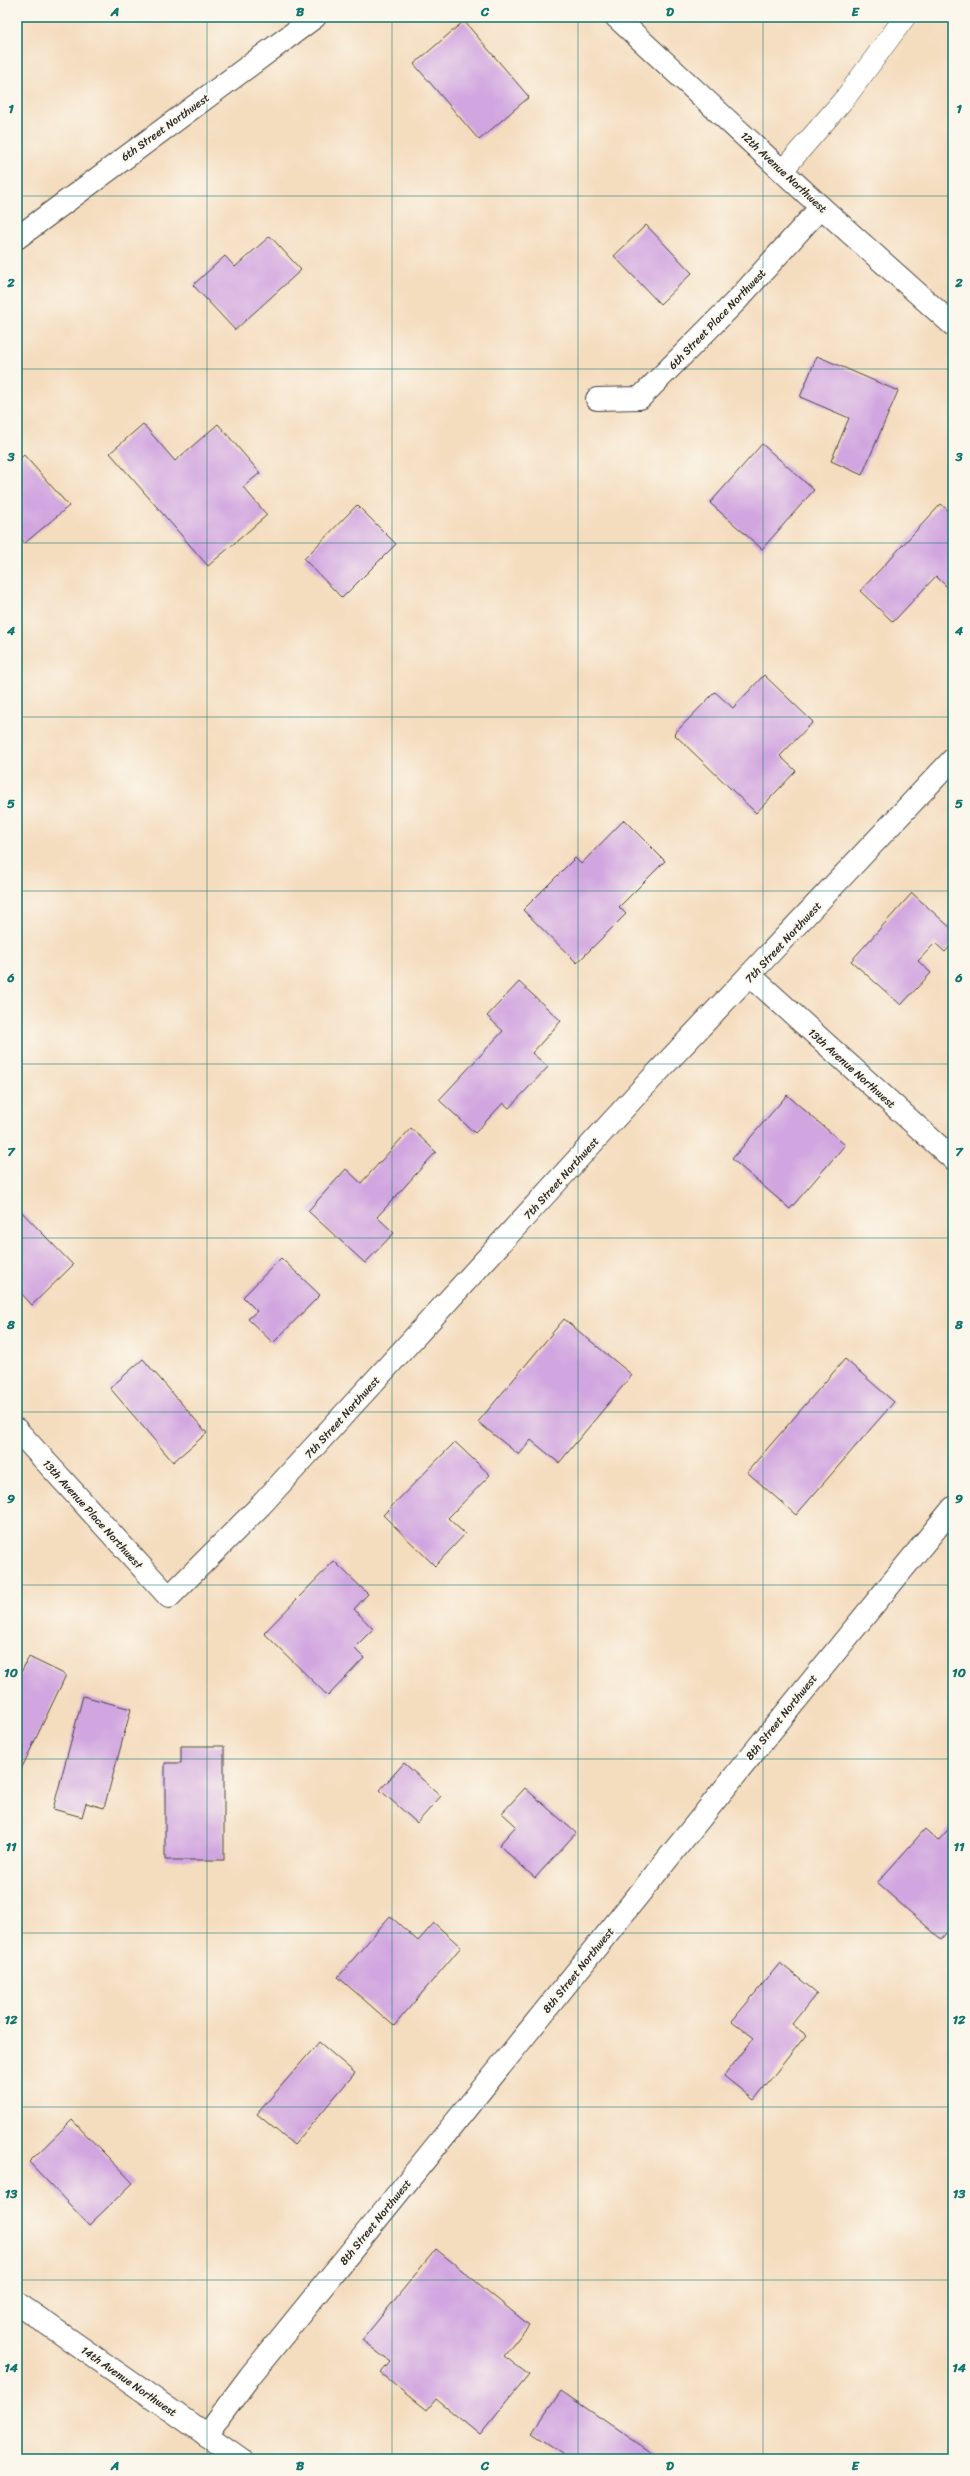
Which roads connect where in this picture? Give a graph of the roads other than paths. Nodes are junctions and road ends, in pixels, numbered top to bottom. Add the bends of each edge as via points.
1 (315, 17) edge
2 (616, 17) edge
3 (905, 17) edge
4 (782, 171) junction
5 (821, 207) junction
6 (17, 238) edge
7 (953, 325) edge
8 (598, 399) dead end
9 (953, 759) edge
10 (751, 976) junction
11 (953, 1160) edge
12 (17, 1430) edge
13 (953, 1508) edge
14 (170, 1598) joint
15 (17, 2303) edge
16 (206, 2435) junction
17 (241, 2459) edge

1 - 6 street, 6th Street Northwest
2 - 4 street, 12th Avenue Northwest
3 - 4 lane via 846,97
4 - 5 street, 12th Avenue Northwest
5 - 7 street, 12th Avenue Northwest
5 - 8 street, 6th Street Place Northwest via 739,298 640,398
9 - 10 street, 7th Street Northwest
10 - 11 street, 13th Avenue Northwest
10 - 14 street, 7th Street Northwest via 639,1092 261,1505
12 - 14 street, 13th Avenue Place Northwest
13 - 16 street, 8th Street Northwest via 743,1763 250,2376
15 - 16 street, 14th Avenue Northwest
16 - 17 street, 14th Avenue Northwest

